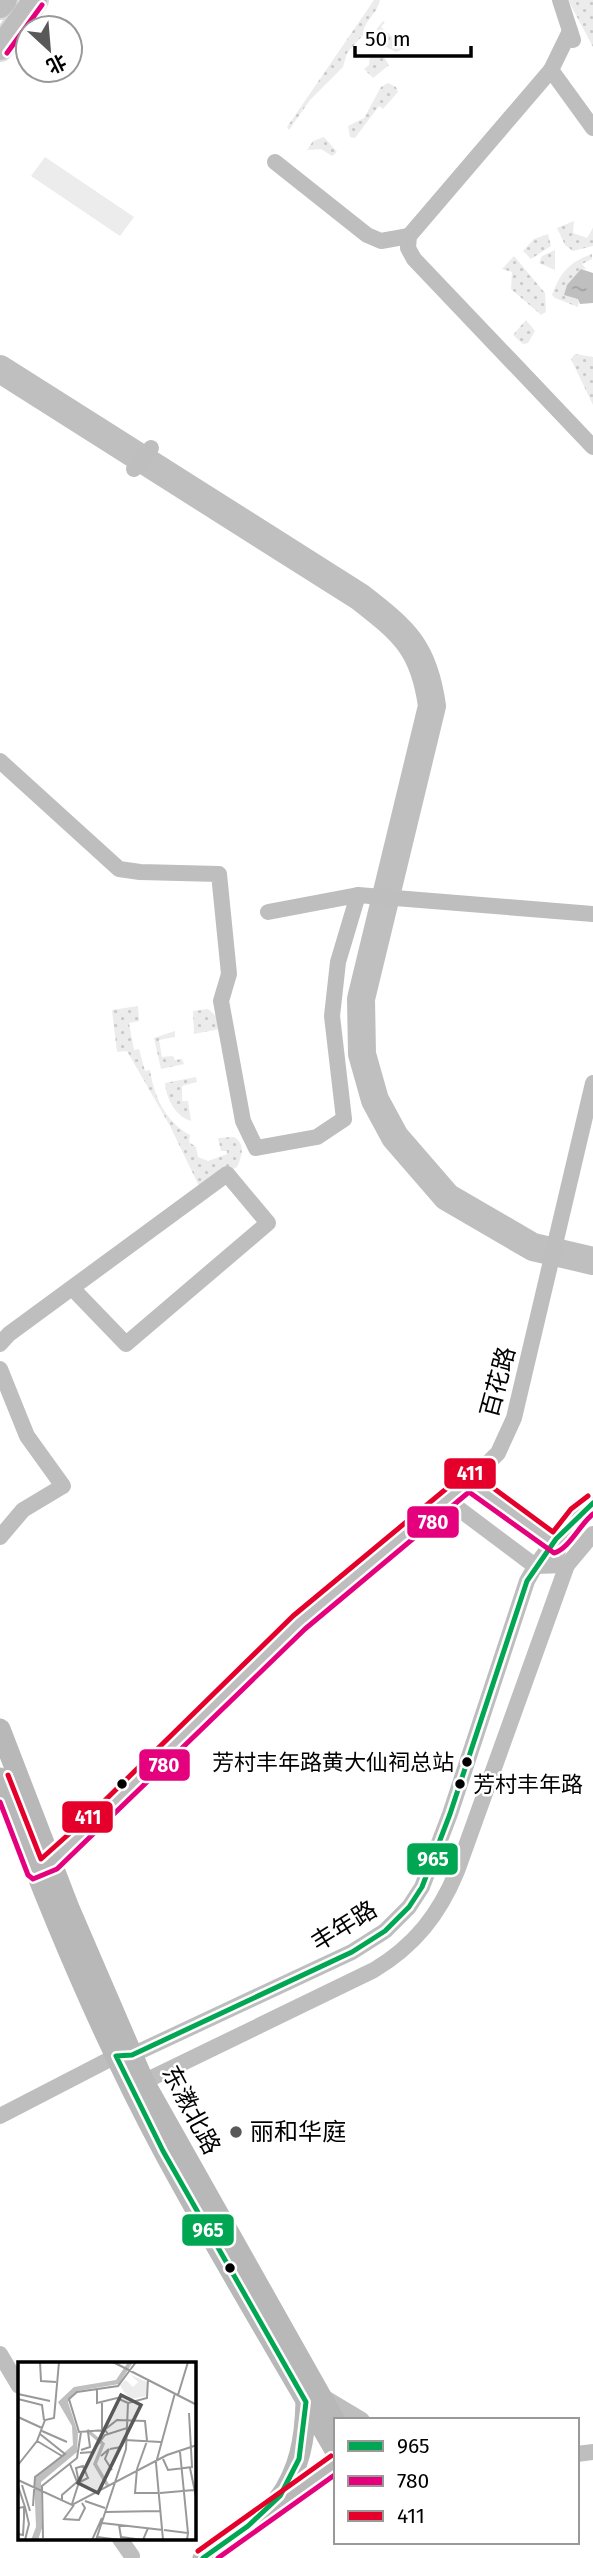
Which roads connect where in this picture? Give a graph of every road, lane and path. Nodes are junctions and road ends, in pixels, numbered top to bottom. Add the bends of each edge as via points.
1 (5, 0) edge
2 (35, 0) edge
3 (560, 0) edge
4 (0, 6) edge
5 (0, 48) edge
6 (551, 70) junction
7 (593, 128) edge
8 (275, 162) dead end
9 (409, 236) junction
10 (593, 447) edge
11 (150, 448) dead end
12 (134, 469) dead end
13 (0, 761) edge
14 (363, 896) junction
15 (268, 912) dead end
16 (593, 914) edge
17 (593, 1083) edge
18 (72, 1287) junction
19 (0, 1344) edge
20 (0, 1369) edge
21 (468, 1481) junction
22 (447, 1500) junction
23 (593, 1503) edge
24 (593, 1534) edge
25 (0, 1538) edge
26 (555, 1544) junction
27 (567, 1565) junction
28 (535, 1566) junction
29 (0, 1729) edge
30 (0, 1778) edge
31 (44, 1867) junction
32 (124, 2056) junction
33 (138, 2085) junction
34 (0, 2116) edge
35 (0, 2354) edge
36 (18, 2384) edge
37 (313, 2398) junction
38 (358, 2418) edge
39 (334, 2421) edge
40 (334, 2447) edge
41 (334, 2464) edge
42 (334, 2481) edge
43 (270, 2510) junction
44 (121, 2540) edge
45 (132, 2556) dead end
46 (202, 2558) edge
47 (225, 2558) edge

1 - 4 main road
2 - 5 main road
3 - 6 street via 572,38
6 - 7 street
6 - 9 street
8 - 9 street via 381,242
9 - 10 street via 408,248 414,259
11 - 12 street
13 - 14 street via 119,869 219,874 229,974 221,1001 243,1123 256,1148 317,1137 344,1119 332,1016 338,962
14 - 15 street
14 - 16 street
17 - 21 street, 百花路 via 507,1436 498,1453
18 - 18 street via 227,1174 268,1223 126,1343
18 - 19 street
20 - 25 street via 27,1437 63,1486 23,1510
21 - 22 street, 百花路
21 - 26 street
22 - 28 street
22 - 31 street, 百花路 via 291,1630
23 - 26 street, 丰年路 via 577,1515
24 - 27 street
26 - 27 street
26 - 28 street, 丰年路
27 - 28 street
27 - 33 street, 丰年路 via 452,1884 417,1937 397,1956 363,1975
28 - 32 street, 丰年路 via 435,1857 409,1907 385,1931 352,1952
29 - 31 main road, 东漖北路
30 - 31 main road, 东漖北路
31 - 32 main road, 东漖北路
32 - 33 main road, 东漖北路
32 - 34 street, 丰年路
33 - 37 main road, 东漖北路 via 163,2151
35 - 36 street
37 - 38 street
37 - 39 main road, 东漖北路
37 - 40 main road, 东漖北路
37 - 43 main road via 298,2464
41 - 43 main road
42 - 47 main road
43 - 46 main road
44 - 45 street

